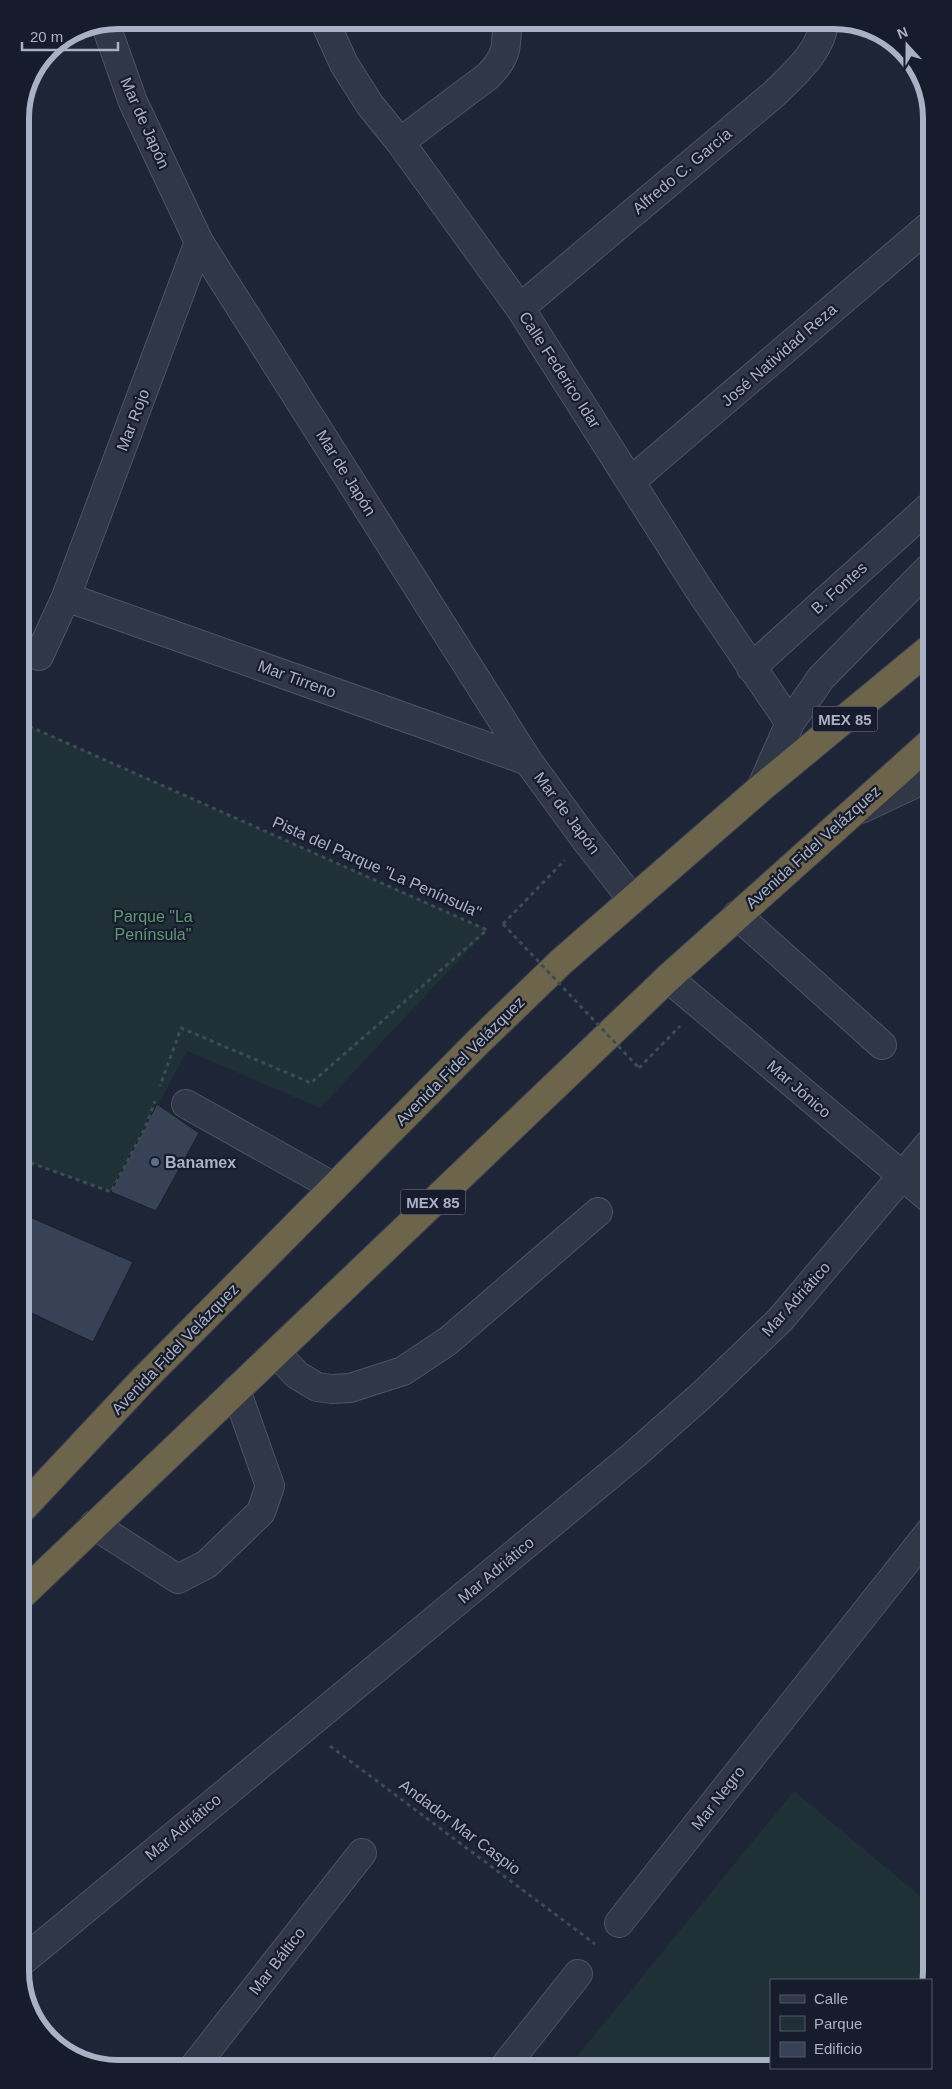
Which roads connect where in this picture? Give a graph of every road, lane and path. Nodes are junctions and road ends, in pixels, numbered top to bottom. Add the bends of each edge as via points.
1 (107, 29) edge
2 (328, 29) edge
3 (507, 29) edge
4 (822, 29) edge
5 (400, 142) junction
6 (923, 231) edge
7 (199, 242) junction
8 (520, 308) junction
9 (631, 481) junction
10 (923, 513) edge
11 (923, 575) edge
12 (66, 597) junction
13 (923, 654) edge
14 (39, 656) dead end
15 (751, 668) junction
16 (790, 724) junction
17 (29, 726) edge
18 (923, 748) edge
19 (528, 761) junction
20 (923, 780) edge
21 (761, 788) junction
22 (846, 816) junction
23 (585, 839) junction
24 (632, 898) junction
25 (737, 915) junction
26 (668, 978) junction
27 (687, 1020) dead end
28 (882, 1045) dead end
29 (186, 1104) dead end
30 (923, 1152) edge
31 (29, 1162) edge
32 (902, 1177) junction
33 (334, 1187) junction
34 (923, 1194) edge
35 (598, 1212) dead end
36 (276, 1353) junction
37 (236, 1390) junction
38 (29, 1502) edge
39 (94, 1524) junction
40 (923, 1540) edge
41 (29, 1588) edge
42 (306, 1727) junction
43 (362, 1853) dead end
44 (619, 1923) joint
45 (29, 1956) edge
46 (578, 1974) dead end
47 (199, 2060) edge
48 (510, 2060) edge

1 - 7 street, Mar de Japón via 133,102
2 - 5 street, Calle Federico Idar via 344,64 370,105
3 - 5 street via 507,48 499,65
4 - 8 street, Alfredo C. García via 818,42 796,72 774,94
5 - 8 street, Calle Federico Idar
6 - 9 street, José Natividad Reza
7 - 12 street, Mar Rojo
7 - 19 street, Mar de Japón
8 - 9 street, Calle Federico Idar
9 - 15 street, Calle Federico Idar
10 - 15 street, B. Fontes
11 - 16 street via 821,678
12 - 14 street, Mar Rojo
12 - 19 street, Mar Tirreno
13 - 21 highway, Avenida Fidel Velázquez / MEX 85
15 - 16 street, Calle Federico Idar
16 - 21 street
17 - 31 path, Pista del Parque "La Península" via 487,930 311,1083 181,1028 145,1128 111,1192
18 - 22 highway, Avenida Fidel Velázquez / MEX 85
19 - 23 street, Mar de Japón
20 - 22 street
21 - 24 highway, Avenida Fidel Velázquez / MEX 85
22 - 25 highway, Avenida Fidel Velázquez / MEX 85
23 - 24 street, Mar de Japón
23 - 27 path, bridge via 503,924 639,1068
24 - 33 highway, Avenida Fidel Velázquez / MEX 85 via 555,968
25 - 26 highway, Avenida Fidel Velázquez / MEX 85
25 - 28 street
26 - 32 street, Mar Jónico
26 - 36 highway, Avenida Fidel Velázquez / MEX 85
29 - 33 street
30 - 32 street, Mar Adriático
32 - 34 street, Mar Jónico
32 - 42 street, Mar Adriático via 780,1320 704,1393
33 - 38 highway, Avenida Fidel Velázquez / MEX 85 via 142,1381
35 - 36 street via 448,1341 403,1371 350,1388 317,1387 297,1375
36 - 37 highway, Avenida Fidel Velázquez / MEX 85
37 - 39 highway, Avenida Fidel Velázquez / MEX 85
37 - 39 street via 270,1486 261,1512 207,1564 178,1579
39 - 41 highway, Avenida Fidel Velázquez / MEX 85
40 - 44 street, Mar Negro
42 - 44 path, Andador Mar Caspio via 600,1947
42 - 45 street, Mar Adriático
43 - 47 street, Mar Báltico
46 - 48 street

